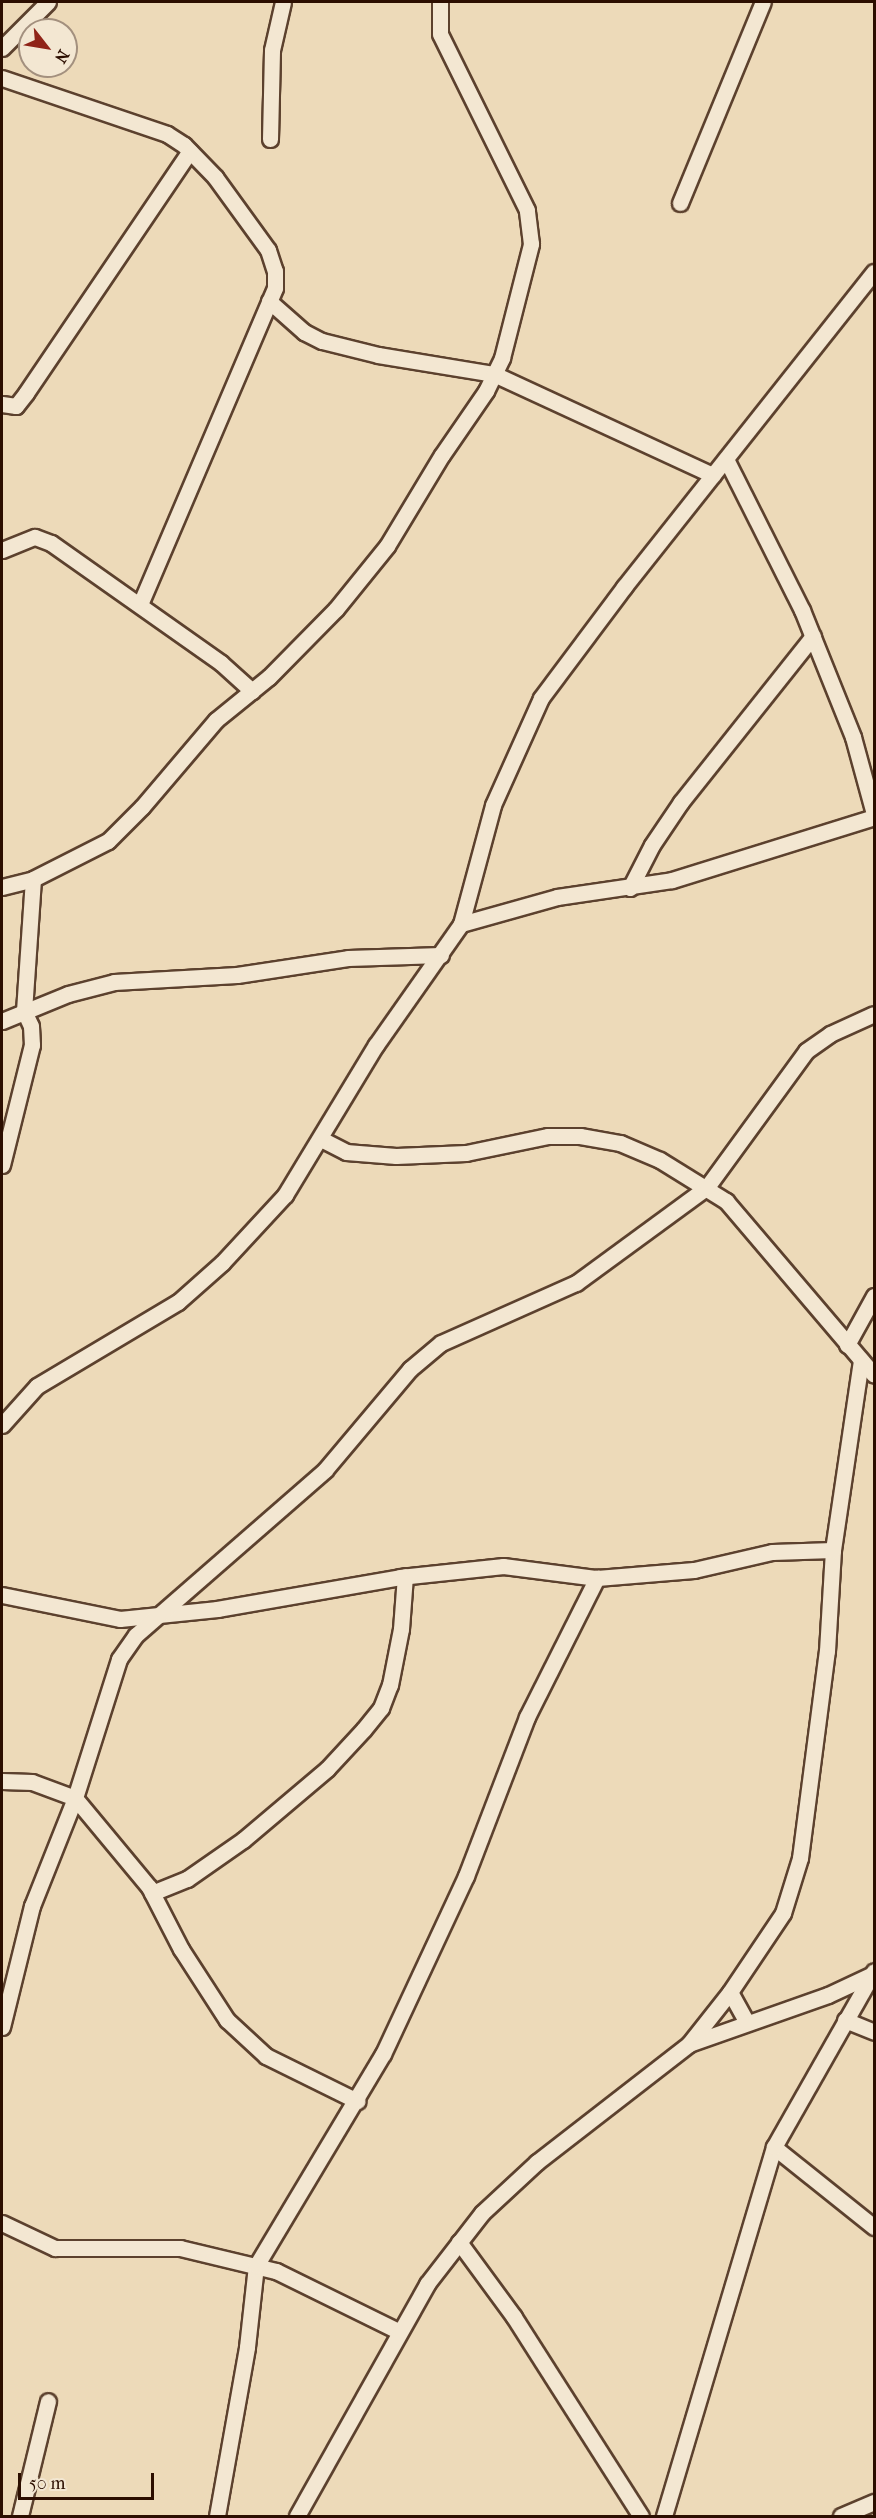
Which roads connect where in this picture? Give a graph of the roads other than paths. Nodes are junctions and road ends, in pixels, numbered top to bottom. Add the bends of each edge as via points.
1 (48, 2) edge
2 (283, 2) edge
3 (440, 2) edge
4 (763, 2) edge
5 (2, 48) edge
6 (2, 78) edge
7 (270, 139) dead end
8 (190, 151) junction
9 (680, 203) dead end
10 (874, 272) edge
11 (269, 301) junction
12 (494, 374) junction
13 (2, 404) edge
14 (726, 459) junction
15 (713, 475) junction
16 (2, 550) edge
17 (140, 604) junction
18 (813, 636) junction
19 (252, 691) junction
20 (874, 816) edge
21 (33, 879) junction
22 (2, 887) edge
23 (630, 888) junction
24 (461, 924) junction
25 (441, 955) junction
26 (24, 1011) junction
27 (874, 1014) edge
28 (2, 1021) edge
29 (321, 1139) junction
30 (2, 1165) edge
31 (707, 1187) junction
32 (874, 1296) edge
33 (847, 1345) junction
34 (861, 1360) junction
35 (874, 1375) edge
36 (2, 1425) edge
37 (833, 1550) junction
38 (405, 1576) junction
39 (597, 1578) junction
40 (2, 1595) edge
41 (157, 1616) junction
42 (2, 1781) edge
43 (75, 1798) junction
44 (152, 1893) junction
45 (874, 1972) edge
46 (730, 1992) junction
47 (828, 1995) junction
48 (848, 2015) junction
49 (747, 2022) junction
50 (2, 2027) edge
51 (874, 2032) edge
52 (689, 2044) junction
53 (357, 2101) junction
54 (774, 2147) junction
55 (2, 2223) edge
56 (874, 2227) edge
57 (459, 2242) junction
58 (256, 2266) junction
59 (398, 2331) junction
60 (48, 2401) dead end
61 (874, 2502) edge
62 (20, 2517) edge
63 (217, 2517) edge
64 (297, 2517) edge
65 (641, 2517) edge
66 (664, 2517) edge
67 (841, 2517) edge

1 - 5 street
2 - 7 street via 272,50
3 - 12 street via 440,34 527,210 531,244
4 - 9 street
6 - 8 street via 167,134
8 - 11 street via 215,177 268,250 275,271
8 - 13 street via 26,393 16,406
10 - 14 street
11 - 12 street via 304,332 322,341 378,355
11 - 17 street
12 - 15 street
12 - 19 street via 387,546 336,609
14 - 15 street
14 - 18 street
15 - 24 street via 541,698 493,805
16 - 17 street via 35,537 51,543 67,558
17 - 19 street via 221,663
18 - 20 street via 853,737
18 - 23 street via 681,802 652,845
19 - 21 street via 216,720 108,841
20 - 23 street via 672,880
21 - 22 street
21 - 26 street
23 - 24 street via 557,897
24 - 25 street
25 - 26 street via 348,958 237,975 114,982
25 - 29 street via 376,1045
26 - 28 street
26 - 30 street via 31,1026 32,1045
27 - 31 street via 830,1034 806,1051
29 - 31 street via 346,1152 396,1156 466,1153 548,1136 579,1136 620,1143
29 - 36 street via 285,1195 222,1263 178,1302 37,1386
31 - 33 street via 748,1226
31 - 41 street via 576,1283 441,1343 382,1398 325,1470
32 - 33 street
33 - 34 street
34 - 35 street
34 - 37 street
37 - 39 street via 772,1552 694,1570
37 - 46 street via 827,1651 800,1858 783,1913
38 - 39 street via 503,1566
38 - 41 street
38 - 44 street via 390,1685 381,1708 364,1730 327,1769 243,1840 187,1879
39 - 53 street via 527,1718 461,1887
40 - 41 street via 120,1618
41 - 43 street via 119,1659
42 - 43 street via 32,1782
43 - 44 street
43 - 50 street via 32,1906
44 - 53 street via 181,1949 227,2020 266,2056 307,2080
45 - 47 street
45 - 48 street
46 - 49 street
46 - 52 street
47 - 48 street
47 - 49 street
48 - 51 street
48 - 54 street
49 - 52 street
52 - 57 street via 537,2162 482,2213
53 - 58 street
54 - 56 street
54 - 66 street
55 - 58 street via 55,2248 180,2248
57 - 59 street via 427,2283
57 - 65 street via 514,2317
58 - 59 street via 276,2271
58 - 63 street via 247,2347
59 - 64 street
60 - 62 street
61 - 67 street

